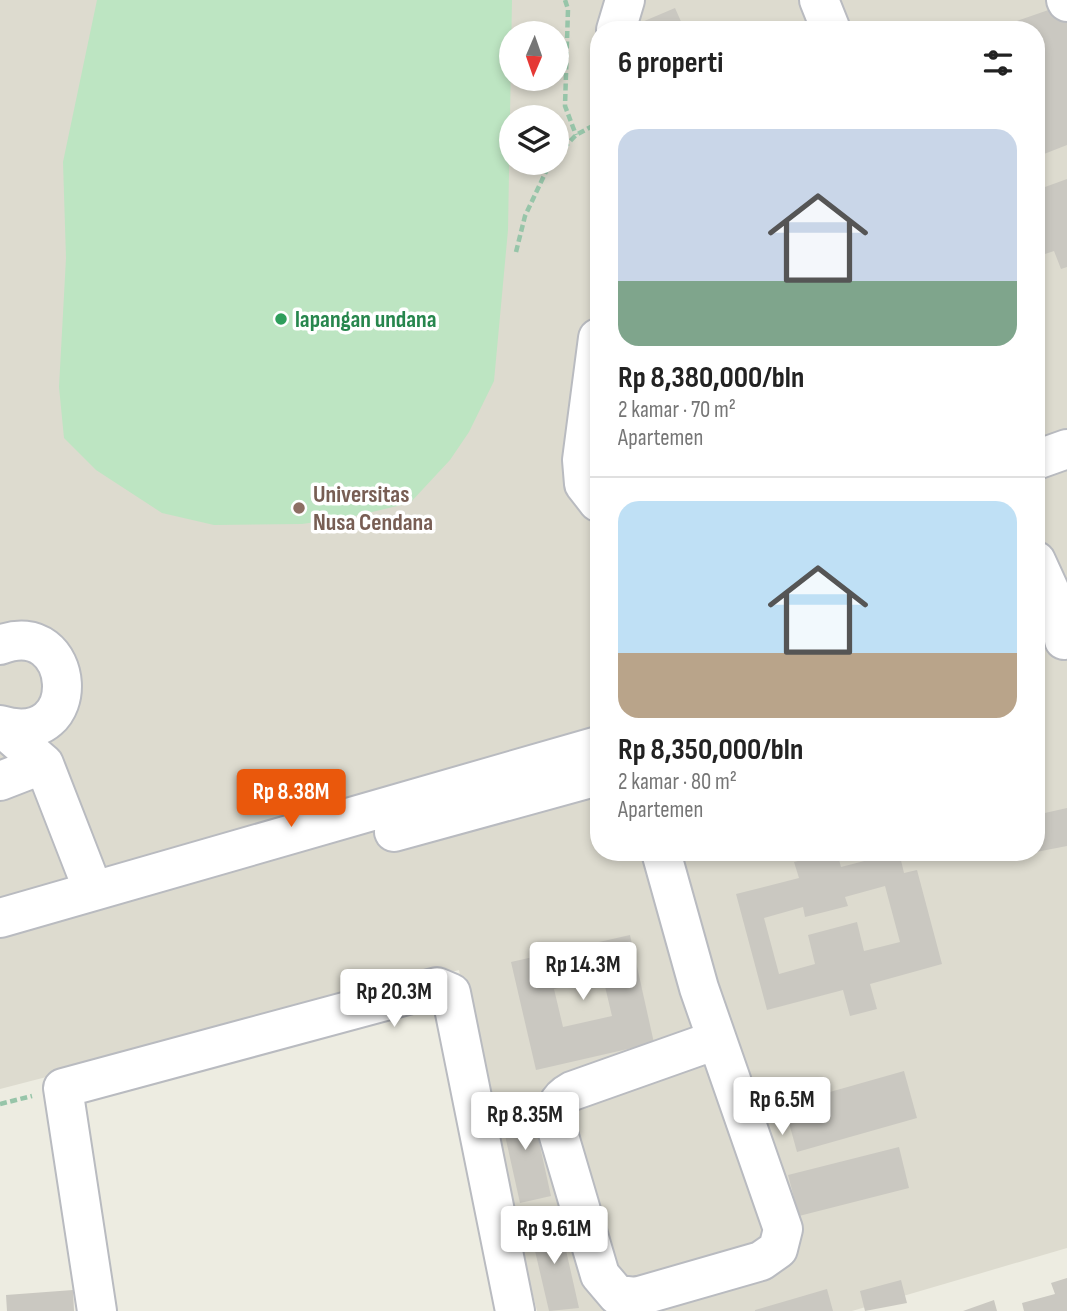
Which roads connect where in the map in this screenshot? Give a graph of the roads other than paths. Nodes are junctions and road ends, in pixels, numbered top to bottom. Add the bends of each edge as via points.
1 (625, 0) edge
2 (819, 0) edge
3 (619, 21) edge
4 (827, 21) edge
5 (590, 399) edge
6 (1067, 449) edge
7 (1045, 457) edge
8 (590, 492) edge
9 (1045, 593) edge
10 (1055, 628) edge
11 (1, 642) edge
12 (53, 715) junction
13 (0, 725) edge
14 (590, 748) edge
15 (44, 764) junction
16 (590, 778) edge
17 (0, 781) edge
18 (663, 861) edge
19 (81, 903) junction
20 (0, 918) edge
21 (0, 942) edge
22 (716, 1040) junction
23 (97, 1311) edge
24 (515, 1311) edge

1 - 3 street
2 - 4 street
5 - 8 street via 582,460 584,484
6 - 7 street
9 - 10 street
11 - 12 street via 22,640 41,646 56,660 64,678
12 - 13 street via 36,726 17,730
12 - 15 street
13 - 15 street
14 - 19 street
15 - 17 street
15 - 19 street
16 - 19 street via 134,902
18 - 22 street
19 - 20 street
19 - 21 street
22 - 22 street via 572,1091 558,1103 556,1126 600,1275 617,1295 636,1297 761,1261 782,1241 781,1216
23 - 24 street via 63,1088 437,987 451,993

